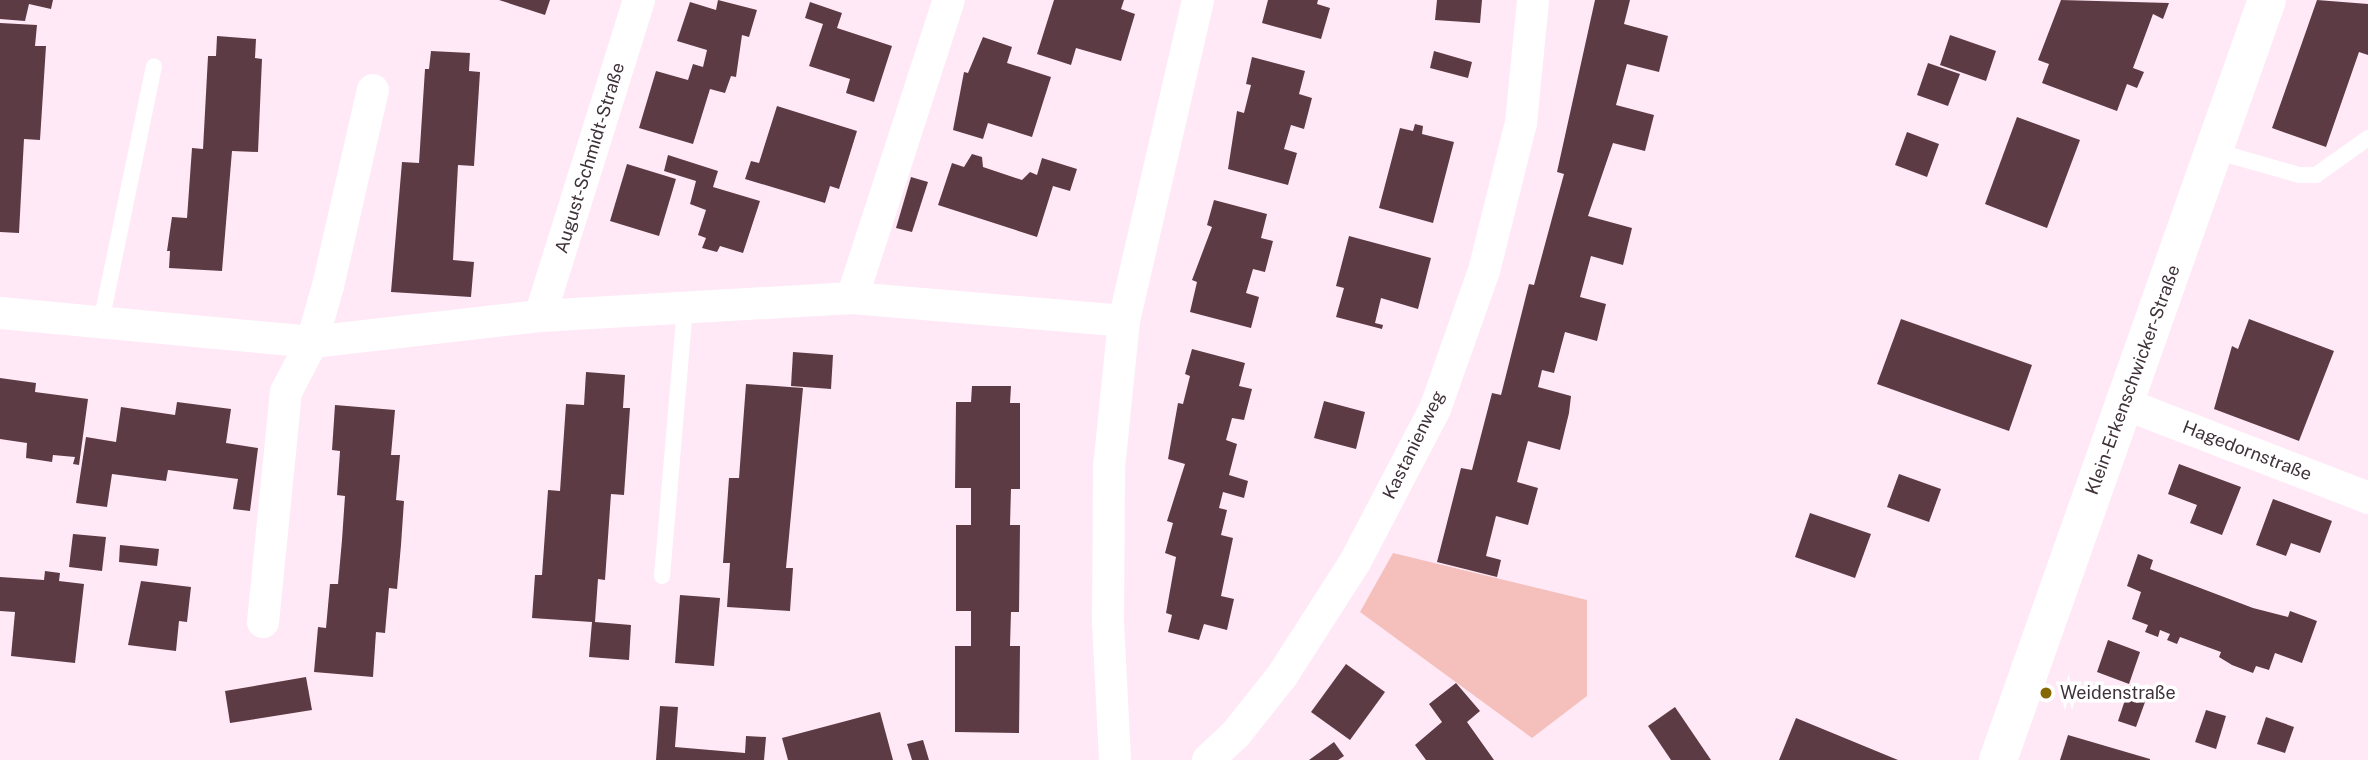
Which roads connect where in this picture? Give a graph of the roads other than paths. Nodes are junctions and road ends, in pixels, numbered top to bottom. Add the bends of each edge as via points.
1 (639, 0) edge
2 (949, 0) edge
3 (1198, 0) edge
4 (1534, 0) edge
5 (2267, 0) edge
6 (154, 66) dead end
7 (373, 90) dead end
8 (2368, 138) edge
9 (2215, 151) junction
10 (852, 298) junction
11 (685, 308) junction
12 (0, 313) edge
13 (540, 316) junction
14 (1124, 321) junction
15 (101, 322) junction
16 (312, 342) junction
17 (2125, 404) junction
18 (2368, 498) edge
19 (662, 576) dead end
20 (263, 622) dead end
21 (1115, 760) edge
22 (1208, 760) edge
23 (1998, 760) edge

1 - 13 street, August-Schmidt-Straße
2 - 10 street
3 - 14 street
4 - 22 street, Kastanienweg via 1521,123 1484,271 1435,410 1355,562 1282,676 1235,735
5 - 9 street, Klein-Erkenschwicker-Straße
6 - 15 lane
7 - 16 street
8 - 9 lane via 2316,175 2299,175
9 - 17 street, Klein-Erkenschwicker-Straße
10 - 11 street
10 - 14 street
11 - 13 street
11 - 19 lane
12 - 15 street
13 - 16 street
14 - 21 street via 1109,468 1108,623
15 - 16 street
16 - 20 street via 286,392
17 - 18 street, Hagedornstraße
17 - 23 street, Klein-Erkenschwicker-Straße

